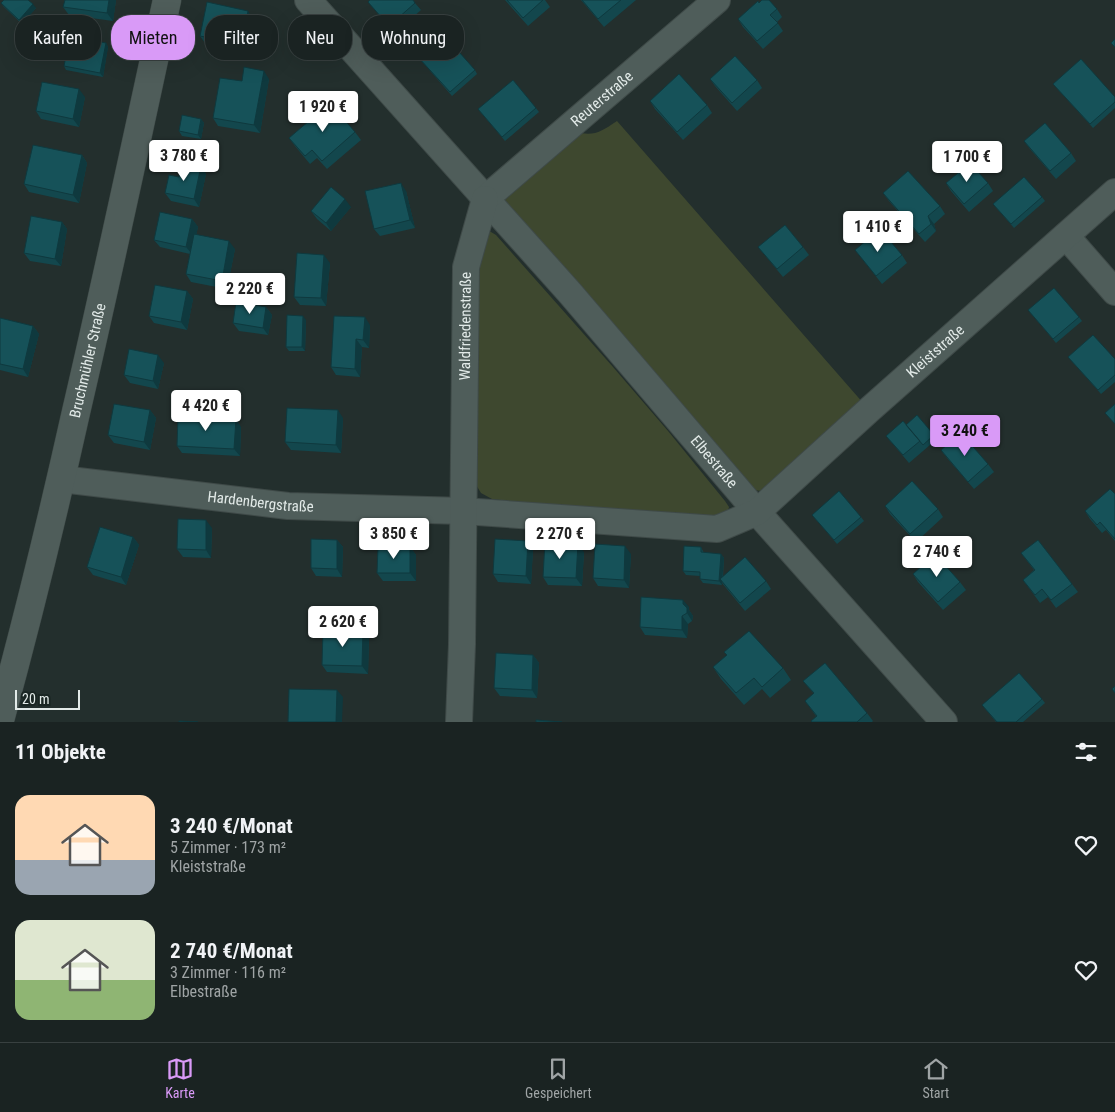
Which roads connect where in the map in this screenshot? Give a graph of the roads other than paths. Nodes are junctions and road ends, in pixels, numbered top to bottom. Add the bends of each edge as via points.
1 (167, 0) edge
2 (308, 0) edge
3 (717, 0) edge
4 (1115, 192) edge
5 (485, 199) junction
6 (1066, 236) junction
7 (1115, 292) edge
8 (61, 479) junction
9 (463, 511) junction
10 (757, 512) junction
11 (0, 720) edge
12 (459, 722) edge
13 (944, 722) edge

1 - 8 street, Bruchmühler Straße
2 - 5 street
3 - 5 street, Reuterstraße
4 - 6 street, Kleiststraße
5 - 9 street, Waldfriedenstraße via 466,267
5 - 10 street, Elbestraße via 570,293
6 - 7 street
6 - 10 street, Kleiststraße
8 - 9 street, Hardenbergstraße via 288,506
8 - 11 street, Bruchmühler Straße
9 - 10 street, Hardenbergstraße via 717,529
9 - 12 street, Waldfriedenstraße
10 - 13 street, Elbestraße

